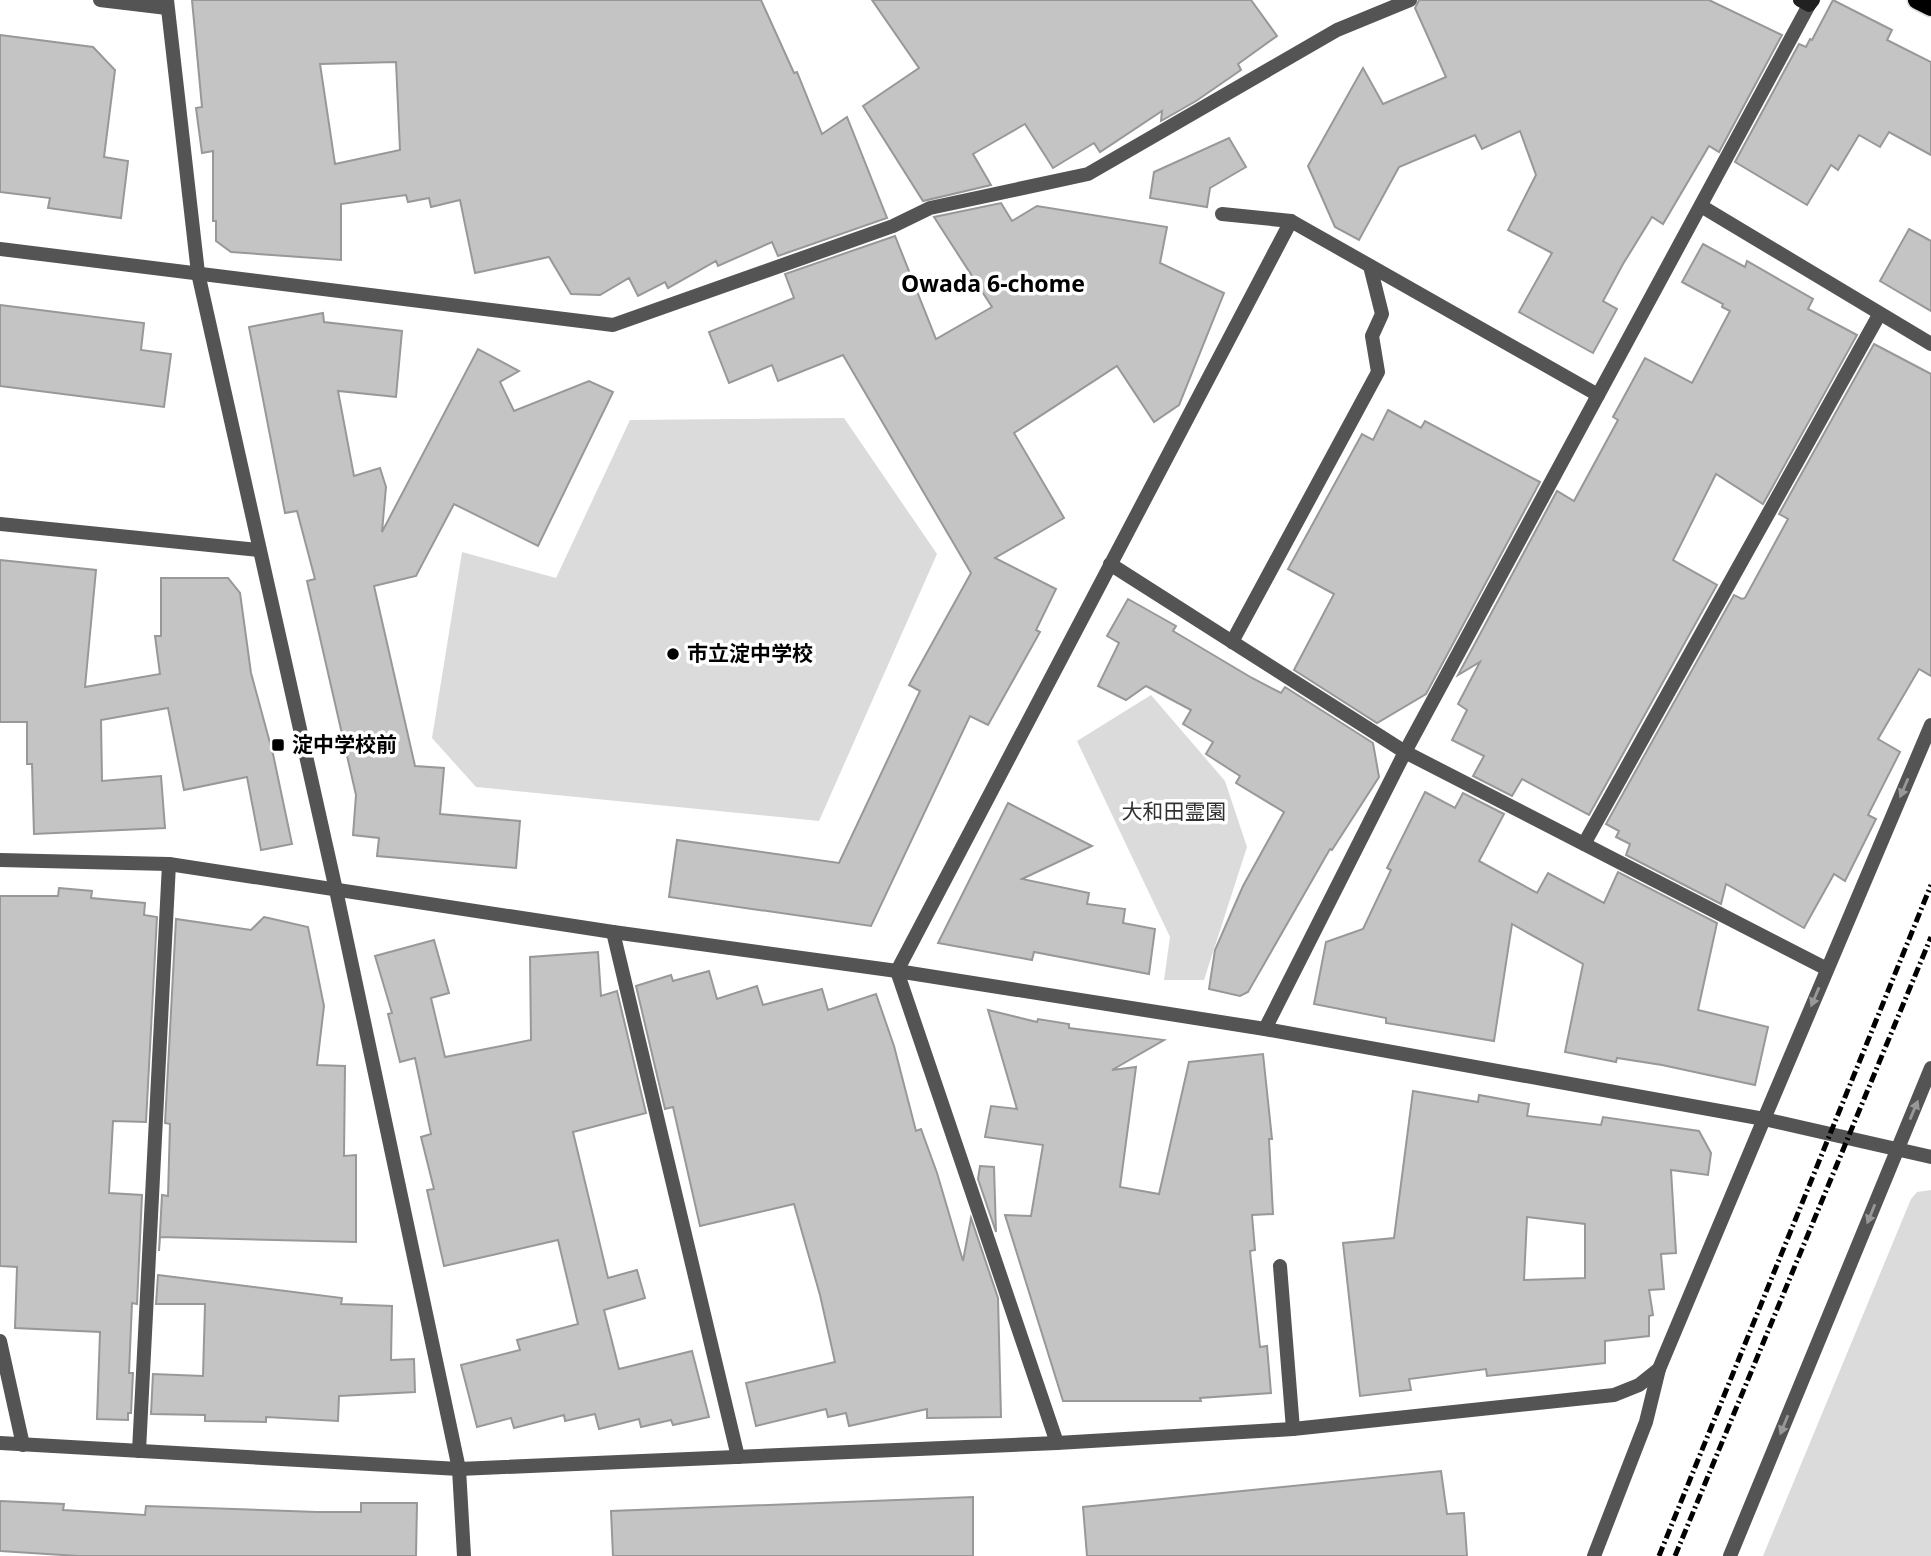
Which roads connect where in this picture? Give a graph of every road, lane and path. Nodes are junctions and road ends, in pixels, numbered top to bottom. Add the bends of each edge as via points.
1 (100, 0) edge
2 (1410, 0) edge
3 (1917, 0) edge
4 (1807, 2) edge
5 (167, 4) edge
6 (1931, 7) edge
7 (1701, 206) junction
8 (1222, 214) dead end
9 (1292, 221) junction
10 (0, 249) edge
11 (1370, 266) junction
12 (198, 273) junction
13 (1879, 315) junction
14 (1931, 344) edge
15 (1598, 395) junction
16 (0, 524) edge
17 (259, 550) junction
18 (1111, 564) junction
19 (1232, 642) junction
20 (1931, 725) edge
21 (1405, 752) junction
22 (1584, 844) junction
23 (0, 860) edge
24 (169, 864) junction
25 (337, 890) junction
26 (613, 932) junction
27 (1827, 969) junction
28 (897, 971) junction
29 (1265, 1029) junction
30 (1931, 1068) edge
31 (1763, 1119) junction
32 (1896, 1151) junction
33 (1931, 1157) edge
34 (1280, 1266) dead end
35 (0, 1341) edge
36 (1659, 1369) junction
37 (1293, 1429) junction
38 (0, 1443) edge
39 (1057, 1443) junction
40 (23, 1445) junction
41 (139, 1451) junction
42 (738, 1457) junction
43 (459, 1469) junction
44 (464, 1556) edge
45 (1594, 1556) edge
46 (1730, 1556) edge

1 - 5 street
2 - 12 street via 1337,30 1088,174 930,208 893,226 613,325
3 - 6 main road
4 - 7 street
5 - 12 street
7 - 13 street
7 - 15 street
8 - 9 street
9 - 11 street
9 - 18 street
10 - 12 street
11 - 15 street
11 - 19 street via 1382,314 1372,336 1378,372
12 - 17 street
13 - 14 street
13 - 22 street
15 - 21 street
16 - 17 street
17 - 25 street
18 - 19 street
18 - 28 street
19 - 21 street
20 -> 27 street
21 - 22 street
21 - 29 street
22 - 27 street
23 - 24 street
24 - 25 street
24 - 41 street
25 - 26 street
25 - 43 street
26 - 28 street
26 - 42 street
27 -> 31 street
28 - 29 street
28 - 39 street
29 - 31 street
32 -> 30 street
31 - 32 street
31 - 36 street
32 - 33 street
32 -> 46 street
34 - 37 street
35 - 40 street
36 - 37 street via 1639,1385 1614,1395
36 - 45 street via 1646,1422
37 - 39 street
38 - 40 street
39 - 42 street
40 - 41 street
41 - 43 street
42 - 43 street
43 - 44 street

